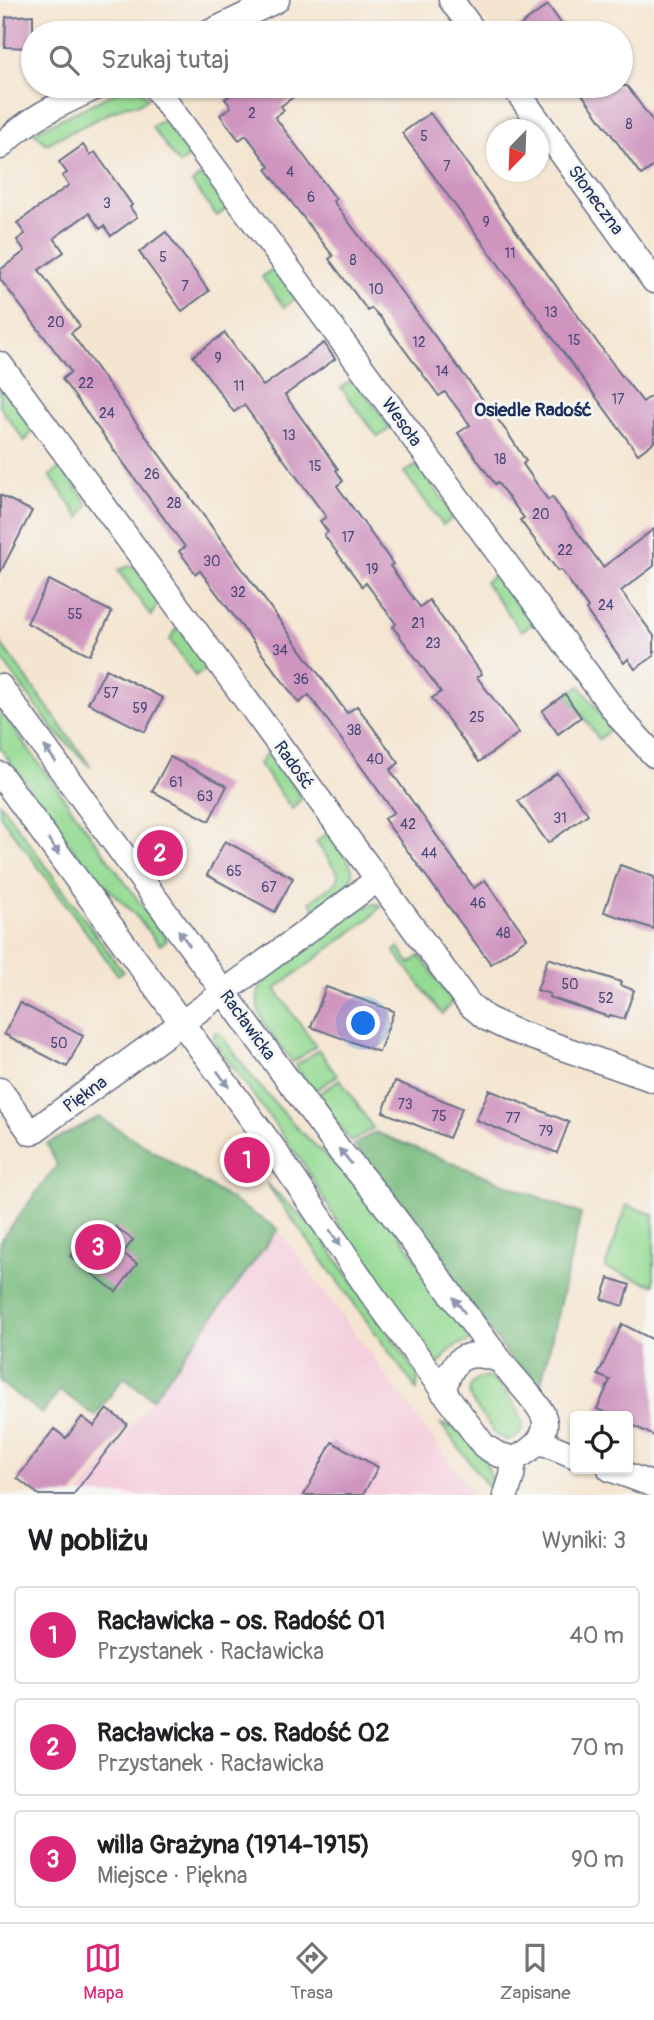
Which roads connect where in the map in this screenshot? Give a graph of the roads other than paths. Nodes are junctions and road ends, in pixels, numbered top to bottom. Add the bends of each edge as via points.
1 (277, 0) edge
2 (451, 0) edge
3 (233, 21) edge
4 (466, 21) edge
5 (74, 98) edge
6 (163, 98) edge
7 (522, 98) edge
8 (0, 147) edge
9 (654, 281) edge
10 (0, 364) edge
11 (0, 686) edge
12 (654, 755) edge
13 (0, 774) edge
14 (377, 880) junction
15 (224, 993) junction
16 (182, 1024) junction
17 (654, 1080) edge
18 (0, 1090) edge
19 (499, 1360) junction
20 (443, 1392) junction
21 (539, 1441) junction
22 (570, 1454) edge
23 (514, 1459) junction
24 (624, 1474) edge
25 (654, 1485) edge
26 (506, 1495) edge

1 - 3 street
2 - 4 street
5 - 8 street via 36,116
6 - 12 street, Wesoła via 620,718
7 - 9 street, Słoneczna
10 - 14 street, Radość
15 -> 11 street, Racławicka
13 -> 16 street
14 - 15 street
14 - 17 street, Radość via 469,1004 486,1018
15 - 16 street
19 -> 15 street, Racławicka
16 - 18 street, Piękna via 31,1133
16 -> 20 street
19 - 20 street via 465,1356 452,1369
19 - 21 street, Racławicka via 543,1415 545,1427
20 - 23 street via 484,1446
21 - 22 street
21 - 23 street
23 - 26 street
24 - 25 street

